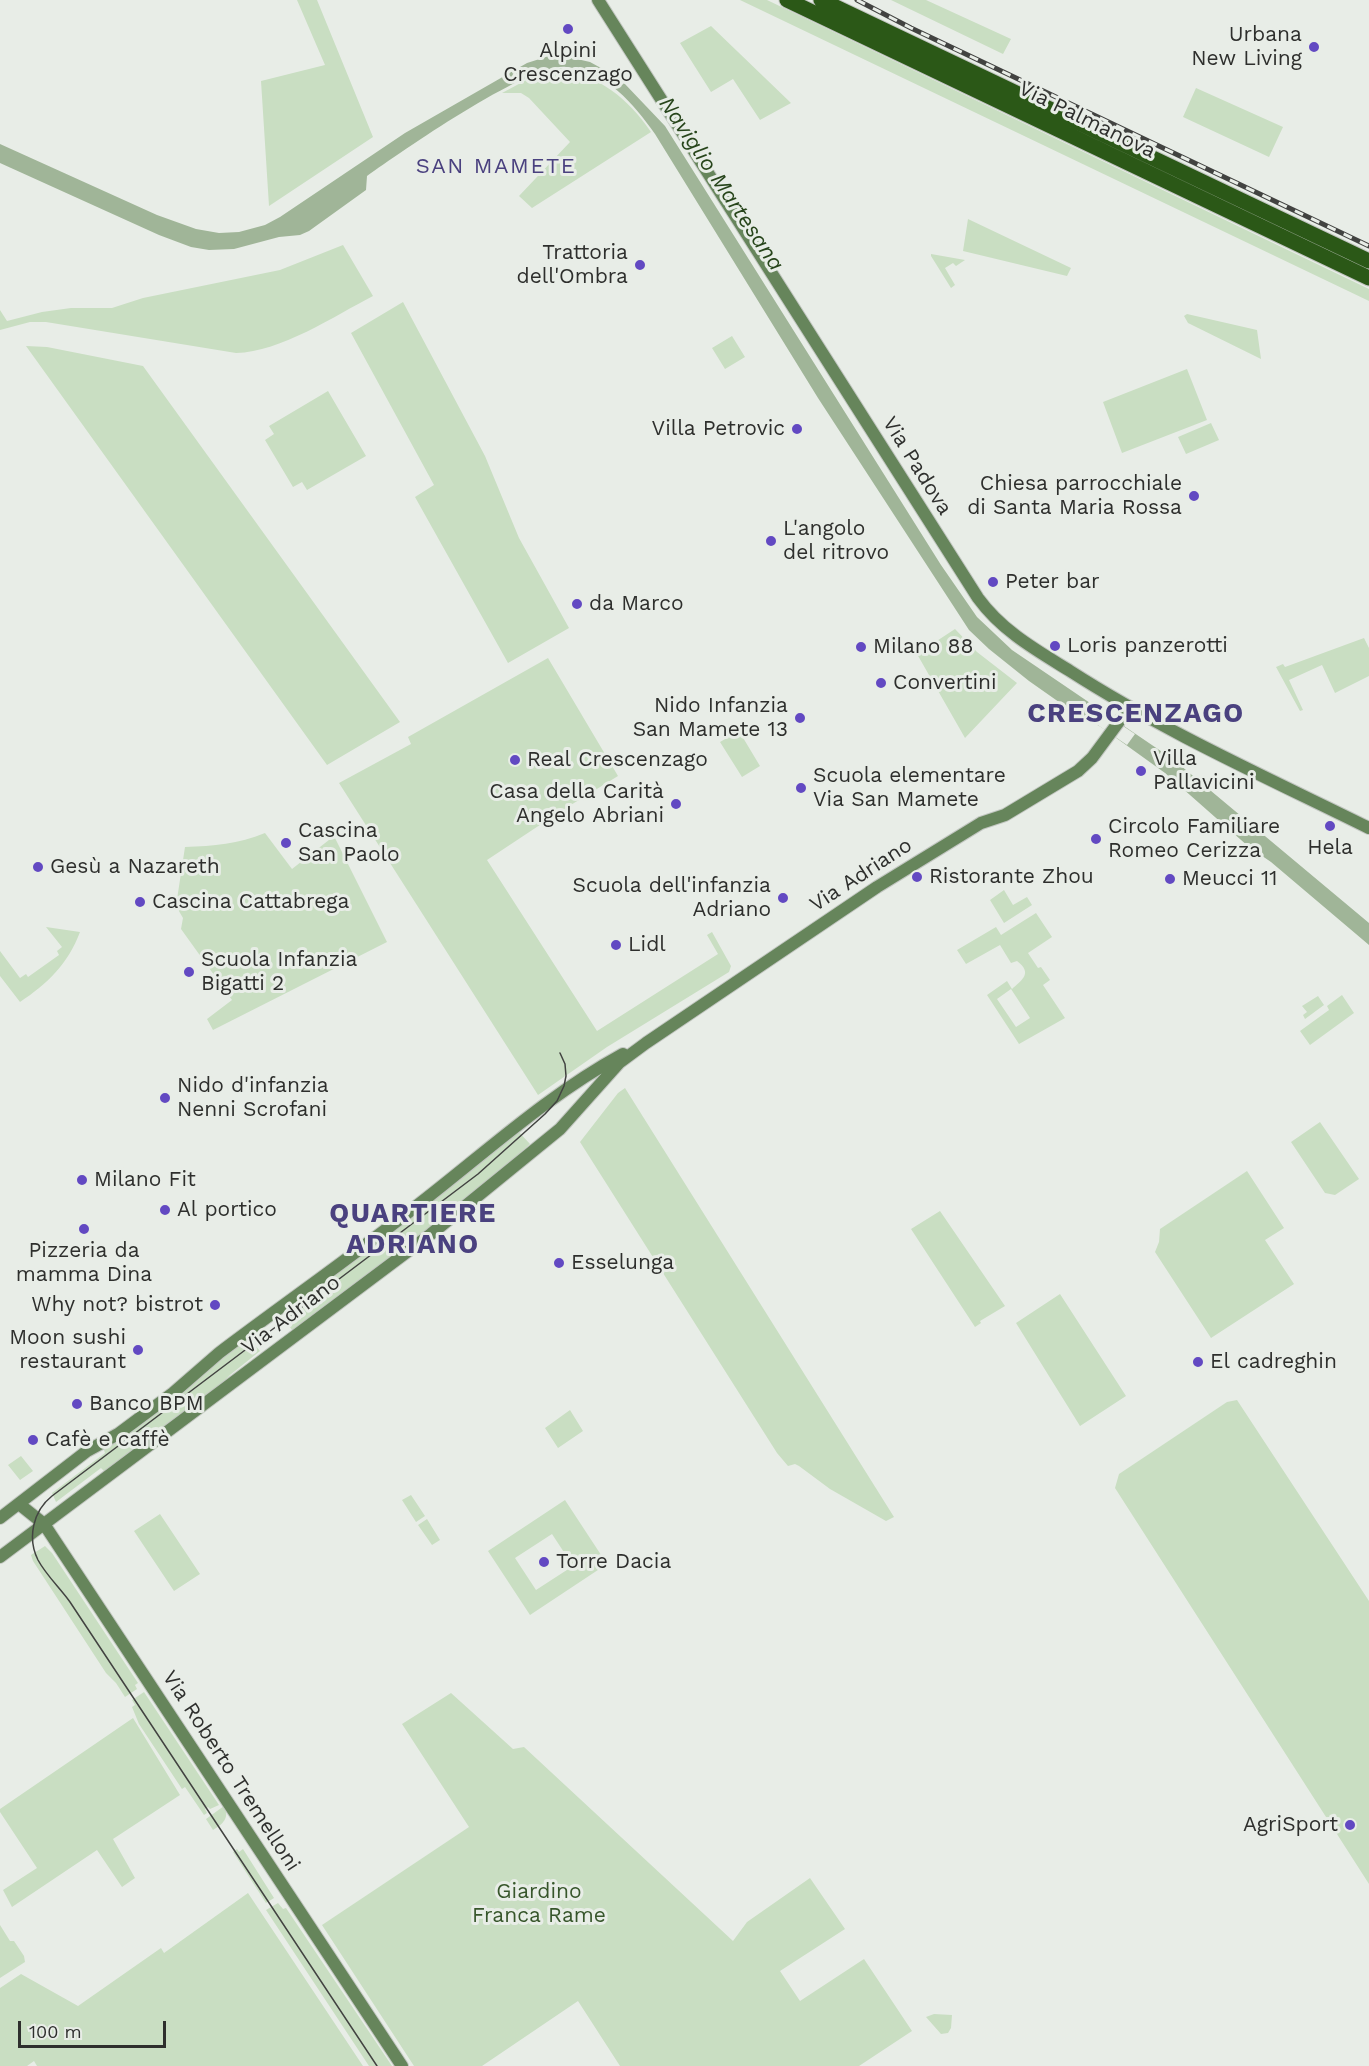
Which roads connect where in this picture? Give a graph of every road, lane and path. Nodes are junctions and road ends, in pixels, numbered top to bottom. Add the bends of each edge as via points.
1 (598, 0) edge
2 (787, 0) edge
3 (821, 0) edge
4 (1369, 261) edge
5 (1369, 278) edge
6 (1129, 708) junction
7 (1369, 828) edge
8 (646, 1043) junction
9 (19, 1504) junction
10 (0, 1518) edge
11 (44, 1524) junction
12 (0, 1557) edge
13 (402, 2066) edge

1 - 6 street, Via Padova via 985,607 1022,641
2 - 5 highway, Via Palmanova
3 - 4 highway, Via Palmanova
6 - 7 street, Via Padova
6 - 8 street, Via Adriano via 1074,774 1005,815 979,824 877,886
8 - 9 street, Via Adriano via 589,1073 525,1118 427,1198 212,1358 173,1393 118,1434 87,1451
8 - 11 street, Via Adriano via 619,1063 560,1129 431,1234
9 - 10 street, Via Adriano
9 - 11 street, Via Roberto Tremelloni
11 - 12 street, Via Adriano
11 - 13 street, Via Roberto Tremelloni

